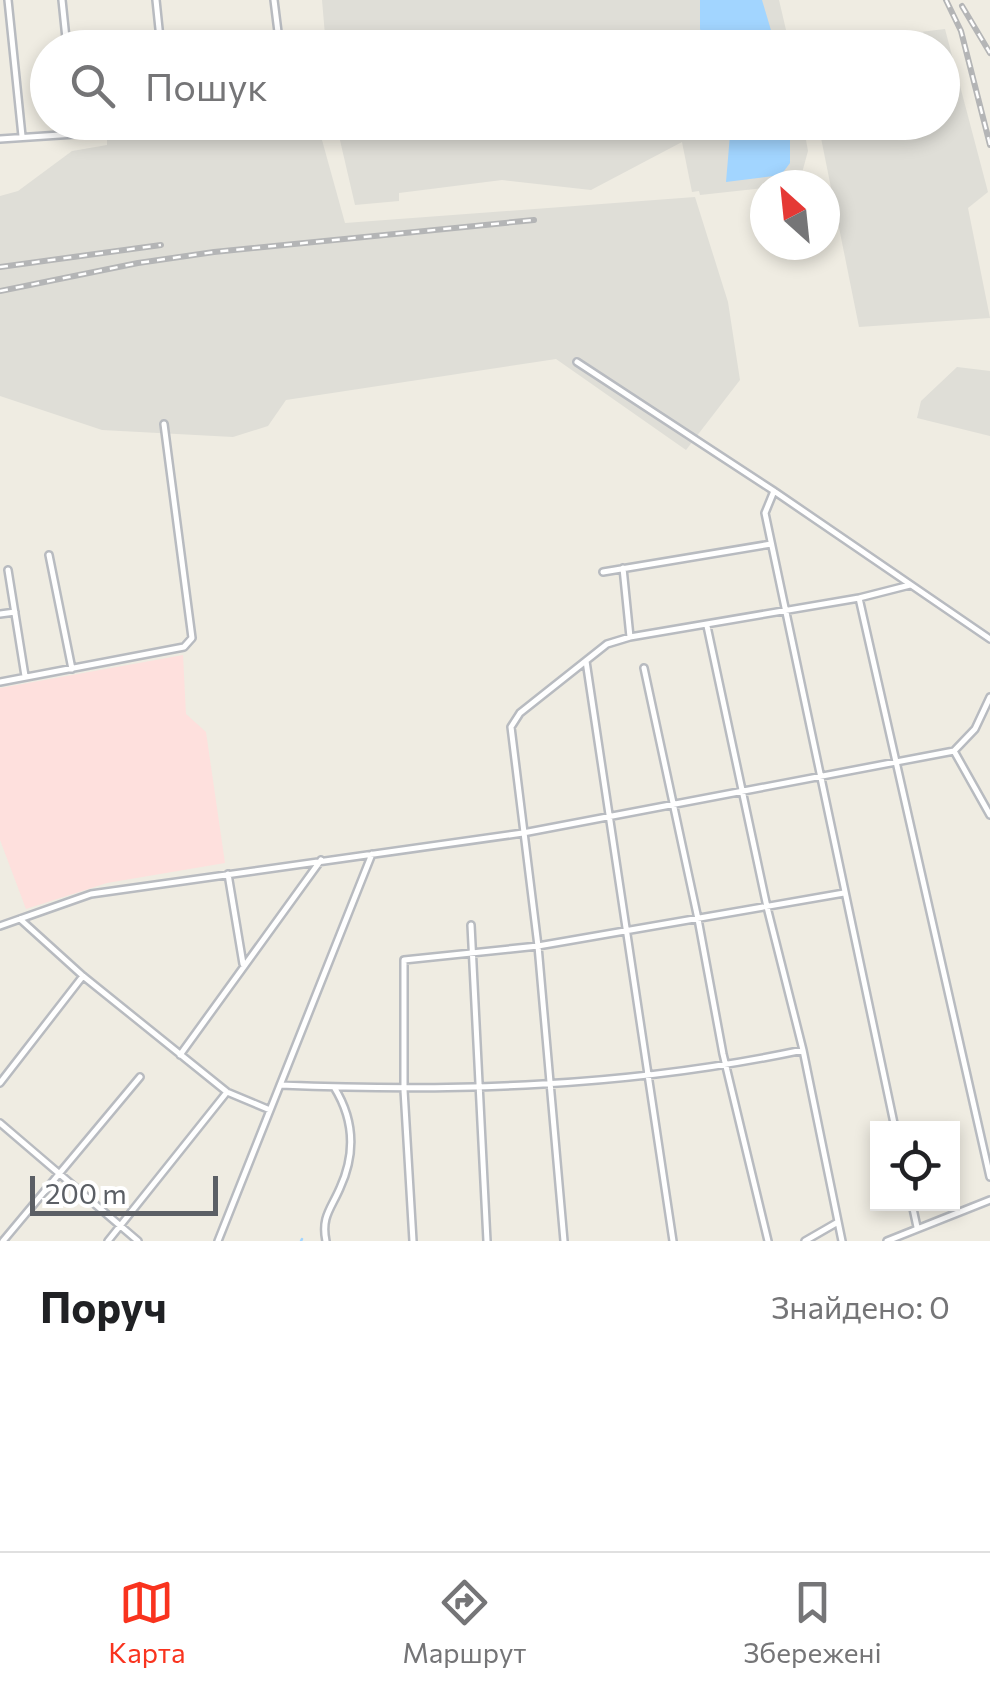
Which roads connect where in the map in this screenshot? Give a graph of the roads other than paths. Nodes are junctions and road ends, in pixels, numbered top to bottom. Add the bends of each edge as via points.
1 (8, 0) edge
2 (62, 0) edge
3 (156, 0) edge
4 (274, 0) edge
5 (65, 30) edge
6 (158, 30) edge
7 (278, 30) edge
8 (22, 136) junction
9 (30, 136) edge
10 (0, 139) edge
11 (576, 362) dead end
12 (164, 424) dead end
13 (774, 491) junction
14 (771, 544) junction
15 (49, 555) dead end
16 (622, 568) junction
17 (8, 570) dead end
18 (603, 572) dead end
19 (910, 585) junction
20 (859, 598) junction
21 (15, 612) junction
22 (785, 612) junction
23 (0, 614) edge
24 (707, 626) junction
25 (630, 638) junction
26 (990, 639) edge
27 (586, 661) junction
28 (644, 668) dead end
29 (72, 669) junction
30 (26, 676) junction
31 (0, 682) edge
32 (990, 697) edge
33 (954, 751) junction
34 (898, 762) junction
35 (819, 775) junction
36 (742, 791) junction
37 (672, 803) junction
38 (990, 815) edge
39 (607, 816) junction
40 (524, 832) junction
41 (372, 853) junction
42 (320, 860) junction
43 (228, 874) junction
44 (844, 892) junction
45 (767, 908) junction
46 (20, 919) junction
47 (698, 919) junction
48 (471, 924) dead end
49 (0, 926) edge
50 (624, 931) junction
51 (538, 946) junction
52 (472, 953) junction
53 (244, 966) junction
54 (83, 976) junction
55 (803, 1050) junction
56 (180, 1054) junction
57 (727, 1066) junction
58 (648, 1076) junction
59 (140, 1077) dead end
60 (0, 1084) edge
61 (280, 1085) junction
62 (550, 1085) junction
63 (334, 1087) junction
64 (477, 1089) junction
65 (404, 1090) junction
66 (227, 1092) junction
67 (270, 1110) junction
68 (893, 1121) edge
69 (0, 1124) edge
70 (58, 1176) junction
71 (990, 1177) edge
72 (990, 1200) edge
73 (914, 1211) edge
74 (838, 1222) junction
75 (120, 1227) junction
76 (917, 1227) junction
77 (3, 1241) edge
78 (108, 1241) edge
79 (138, 1241) edge
80 (218, 1241) edge
81 (326, 1241) edge
82 (413, 1241) edge
83 (486, 1241) edge
84 (564, 1241) edge
85 (672, 1241) edge
86 (768, 1241) edge
87 (805, 1241) edge
88 (842, 1241) edge
89 (887, 1241) edge

1 - 8 street
2 - 5 street
3 - 6 street
4 - 7 street
8 - 9 street
8 - 10 street
11 - 13 street
12 - 29 street via 192,638 184,647
13 - 14 street via 764,513
13 - 19 street
14 - 16 street
14 - 22 street
15 - 29 street
16 - 18 street
16 - 25 street
17 - 21 street
19 - 20 street
19 - 26 street
20 - 22 street
20 - 34 street
21 - 23 street
21 - 30 street
22 - 24 street
22 - 35 street
24 - 25 street
24 - 36 street
25 - 27 street via 607,644
27 - 39 street
27 - 40 street via 520,713 511,728
28 - 37 street
29 - 30 street
30 - 31 street
32 - 33 street via 975,730
33 - 34 street
33 - 38 street
34 - 35 street
34 - 71 street
35 - 36 street
35 - 44 street
36 - 37 street
36 - 45 street
37 - 39 street
37 - 47 street
39 - 40 street
39 - 50 street
40 - 41 street
40 - 51 street
41 - 42 street
41 - 61 street
42 - 43 street
42 - 53 street
43 - 46 street via 91,894
43 - 53 street
44 - 45 street
44 - 68 street
45 - 47 street
45 - 55 street
46 - 49 street
46 - 54 street
47 - 50 street
47 - 57 street
48 - 52 street
50 - 51 street
50 - 58 street
51 - 52 street
51 - 62 street
52 - 64 street
52 - 65 street via 404,960
53 - 56 street
54 - 56 street
54 - 60 street
55 - 57 street
55 - 74 street
56 - 66 street
57 - 58 street
57 - 86 street
58 - 62 street
58 - 85 street
59 - 70 street
61 - 63 street
61 - 67 street
62 - 64 street
62 - 84 street
63 - 65 street
63 - 81 street via 349,1116 350,1137 348,1169 322,1221
64 - 65 street
64 - 83 street
65 - 82 street
66 - 67 street
66 - 75 street
67 - 80 street
69 - 70 street
70 - 75 street
70 - 77 street
72 - 76 street
73 - 76 street
74 - 87 street
74 - 88 street
75 - 78 street
75 - 79 street
76 - 89 street

